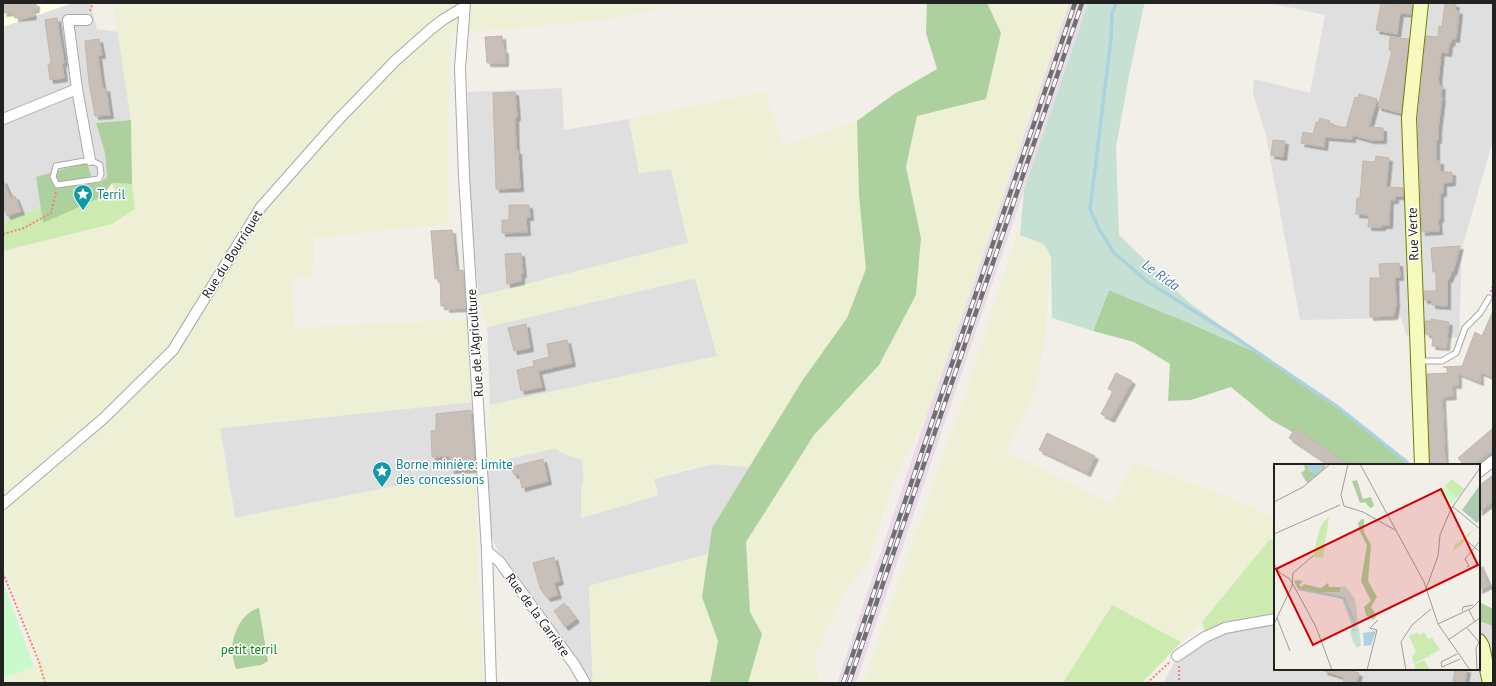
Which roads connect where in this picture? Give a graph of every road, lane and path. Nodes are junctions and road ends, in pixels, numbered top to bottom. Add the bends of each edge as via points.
1 (1420, 3) edge
2 (465, 5) edge
3 (87, 20) dead end
4 (78, 89) junction
5 (3, 118) edge
6 (90, 160) junction
7 (57, 185) junction
8 (3, 234) edge
9 (1488, 298) dead end
10 (1417, 361) junction
11 (1493, 461) edge
12 (1422, 464) edge
13 (1480, 471) edge
14 (3, 504) edge
15 (487, 551) junction
16 (3, 573) edge
17 (1274, 619) edge
18 (1480, 644) edge
19 (1179, 655) junction
20 (45, 683) edge
21 (491, 683) edge
22 (585, 683) edge
23 (1147, 683) edge
24 (1179, 683) edge
25 (1490, 683) edge

1 - 10 street, Rue Verte via 1409,118
2 - 14 street, Rue du Bourriquet via 431,29 396,61 338,120 261,206 173,350 104,418
2 - 15 street, Rue de l'Agriculture via 460,68 464,176
3 - 4 street via 68,20
4 - 5 street
4 - 6 street
6 - 7 lane via 56,166 53,177
6 - 7 lane via 100,165 99,179
7 - 8 path via 51,213 24,228
9 - 10 lane via 1480,313 1465,328 1456,353 1442,361
10 - 12 street, Rue Verte
11 - 13 street
15 - 21 street, Rue de l'Agriculture
15 - 22 street, Rue de la Carrière via 499,561
16 - 20 path
17 - 19 street via 1226,628 1205,637
18 - 25 street
19 - 23 path
19 - 24 path

